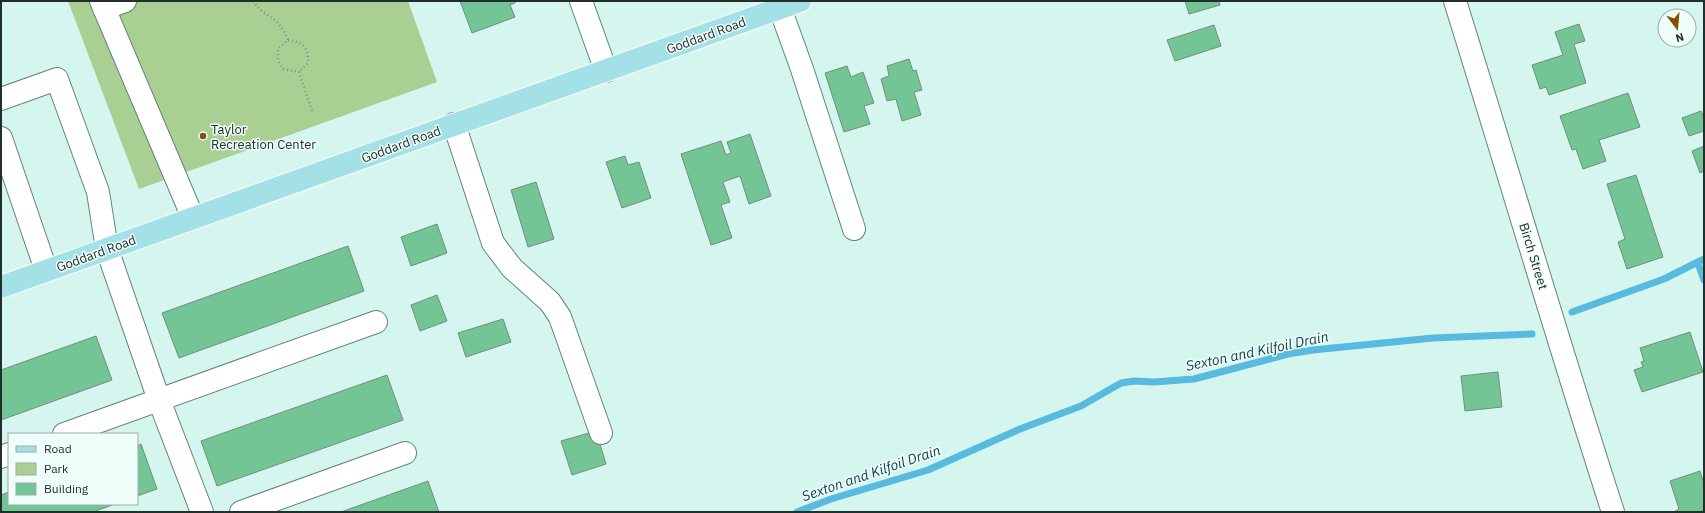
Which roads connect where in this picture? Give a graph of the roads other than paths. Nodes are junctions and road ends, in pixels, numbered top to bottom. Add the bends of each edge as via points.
1 (125, 1) edge
2 (581, 1) edge
3 (800, 1) edge
4 (1455, 1) edge
5 (102, 5) edge
6 (780, 8) junction
7 (606, 70) junction
8 (1, 99) edge
9 (454, 124) junction
10 (1, 138) edge
11 (193, 218) junction
12 (854, 228) dead end
13 (106, 249) junction
14 (46, 270) junction
15 (1, 286) edge
16 (376, 322) dead end
17 (159, 400) junction
18 (67, 433) edge
19 (601, 433) dead end
20 (405, 453) dead end
21 (202, 512) edge
22 (241, 512) edge
23 (1613, 512) edge

1 - 5 street
2 - 7 street
3 - 6 main road, Goddard Road
4 - 23 street, Birch Street via 1573,390
5 - 11 street
6 - 7 main road, Goddard Road
6 - 12 street
7 - 9 main road, Goddard Road
8 - 13 street via 57,79 98,192
9 - 11 main road, Goddard Road
9 - 19 street via 493,243 512,268 550,302 560,318
10 - 14 street
11 - 13 main road, Goddard Road
13 - 14 main road, Goddard Road
13 - 17 street
14 - 15 main road, Goddard Road
16 - 17 street
17 - 18 street
17 - 21 street
20 - 22 street

